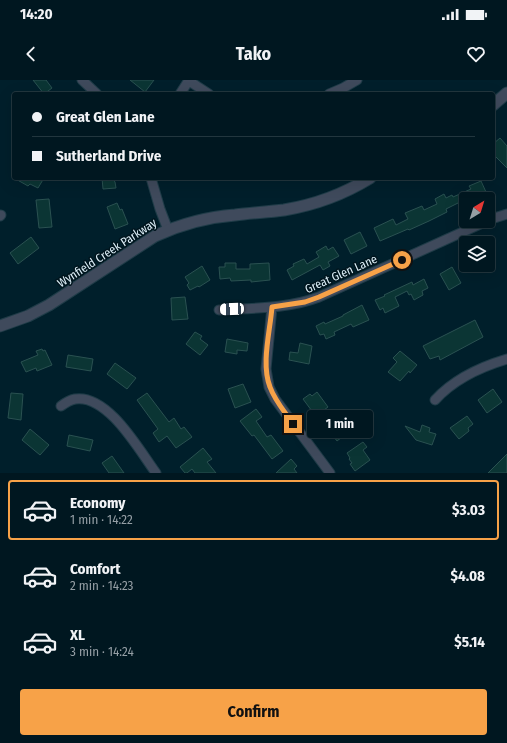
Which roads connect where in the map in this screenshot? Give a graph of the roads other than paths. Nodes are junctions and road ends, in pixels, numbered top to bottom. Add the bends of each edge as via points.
1 (82, 80) edge
2 (189, 80) edge
3 (357, 80) edge
4 (95, 92) edge
5 (181, 92) edge
6 (206, 92) edge
7 (334, 92) edge
8 (505, 98) edge
9 (495, 104) edge
10 (152, 180) edge
11 (366, 180) edge
12 (507, 214) edge
13 (495, 218) edge
14 (472, 228) edge
15 (168, 230) junction
16 (272, 307) junction
17 (219, 310) dead end
18 (0, 326) edge
19 (507, 359) edge
20 (435, 400) dead end
21 (61, 406) dead end
22 (156, 473) edge
23 (330, 473) edge

1 - 4 street
2 - 5 street
2 - 6 street
3 - 7 street
8 - 9 street
10 - 15 street
11 - 15 street, Wynfield Creek Parkway via 346,191 303,206 209,219
12 - 13 street, Great Glen Lane
14 - 16 street, Great Glen Lane via 319,297
15 - 18 street, Wynfield Creek Parkway via 49,306
16 - 17 street, Great Glen Lane
16 - 23 street via 266,369 270,387 275,399
19 - 20 street via 460,379
21 - 22 street via 76,399 103,407 120,424

